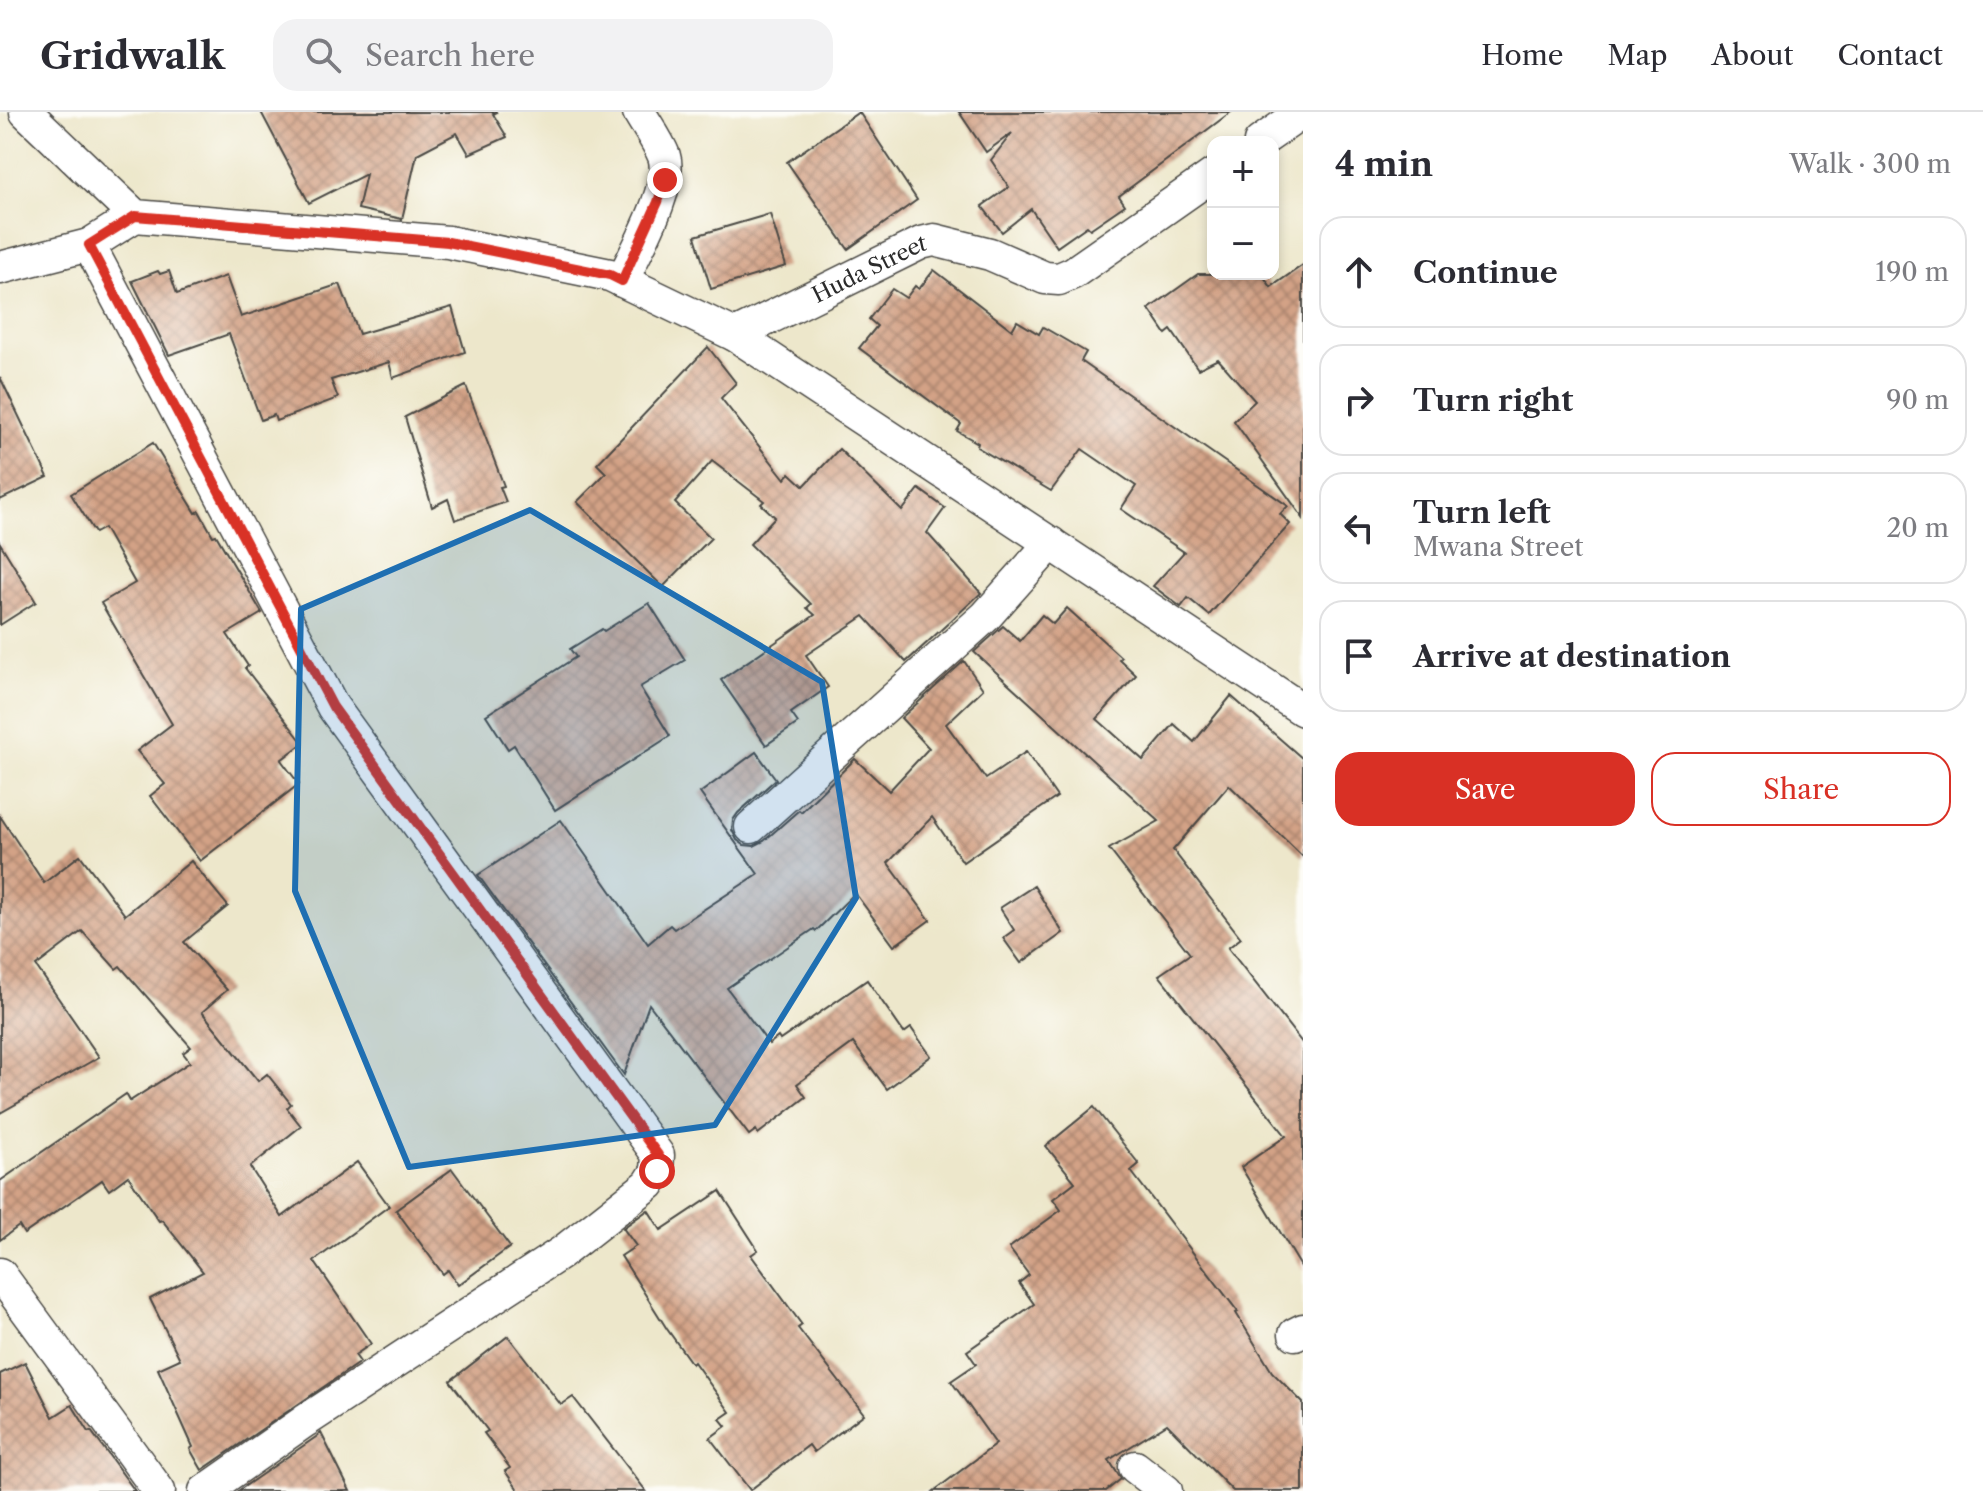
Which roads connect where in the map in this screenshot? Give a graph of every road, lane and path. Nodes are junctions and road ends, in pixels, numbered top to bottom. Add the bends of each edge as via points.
1 (26, 112) edge
2 (639, 112) edge
3 (1207, 179) edge
4 (135, 216) junction
5 (89, 245) junction
6 (0, 268) edge
7 (622, 281) junction
8 (735, 335) junction
9 (1051, 543) junction
10 (1303, 710) edge
11 (751, 827) dead end
12 (0, 1274) edge
13 (1135, 1467) dead end
14 (159, 1491) edge
15 (205, 1491) edge
16 (1166, 1491) edge

1 - 4 street
2 - 7 street via 665,159 665,180
3 - 8 street, Huda Street via 1059,279 934,240
4 - 5 street
4 - 7 street via 448,242
5 - 6 street
5 - 15 street via 333,707 658,1155 649,1184 561,1253
7 - 8 street
8 - 9 street
9 - 10 street
9 - 11 street via 986,616
12 - 14 street
13 - 16 street

